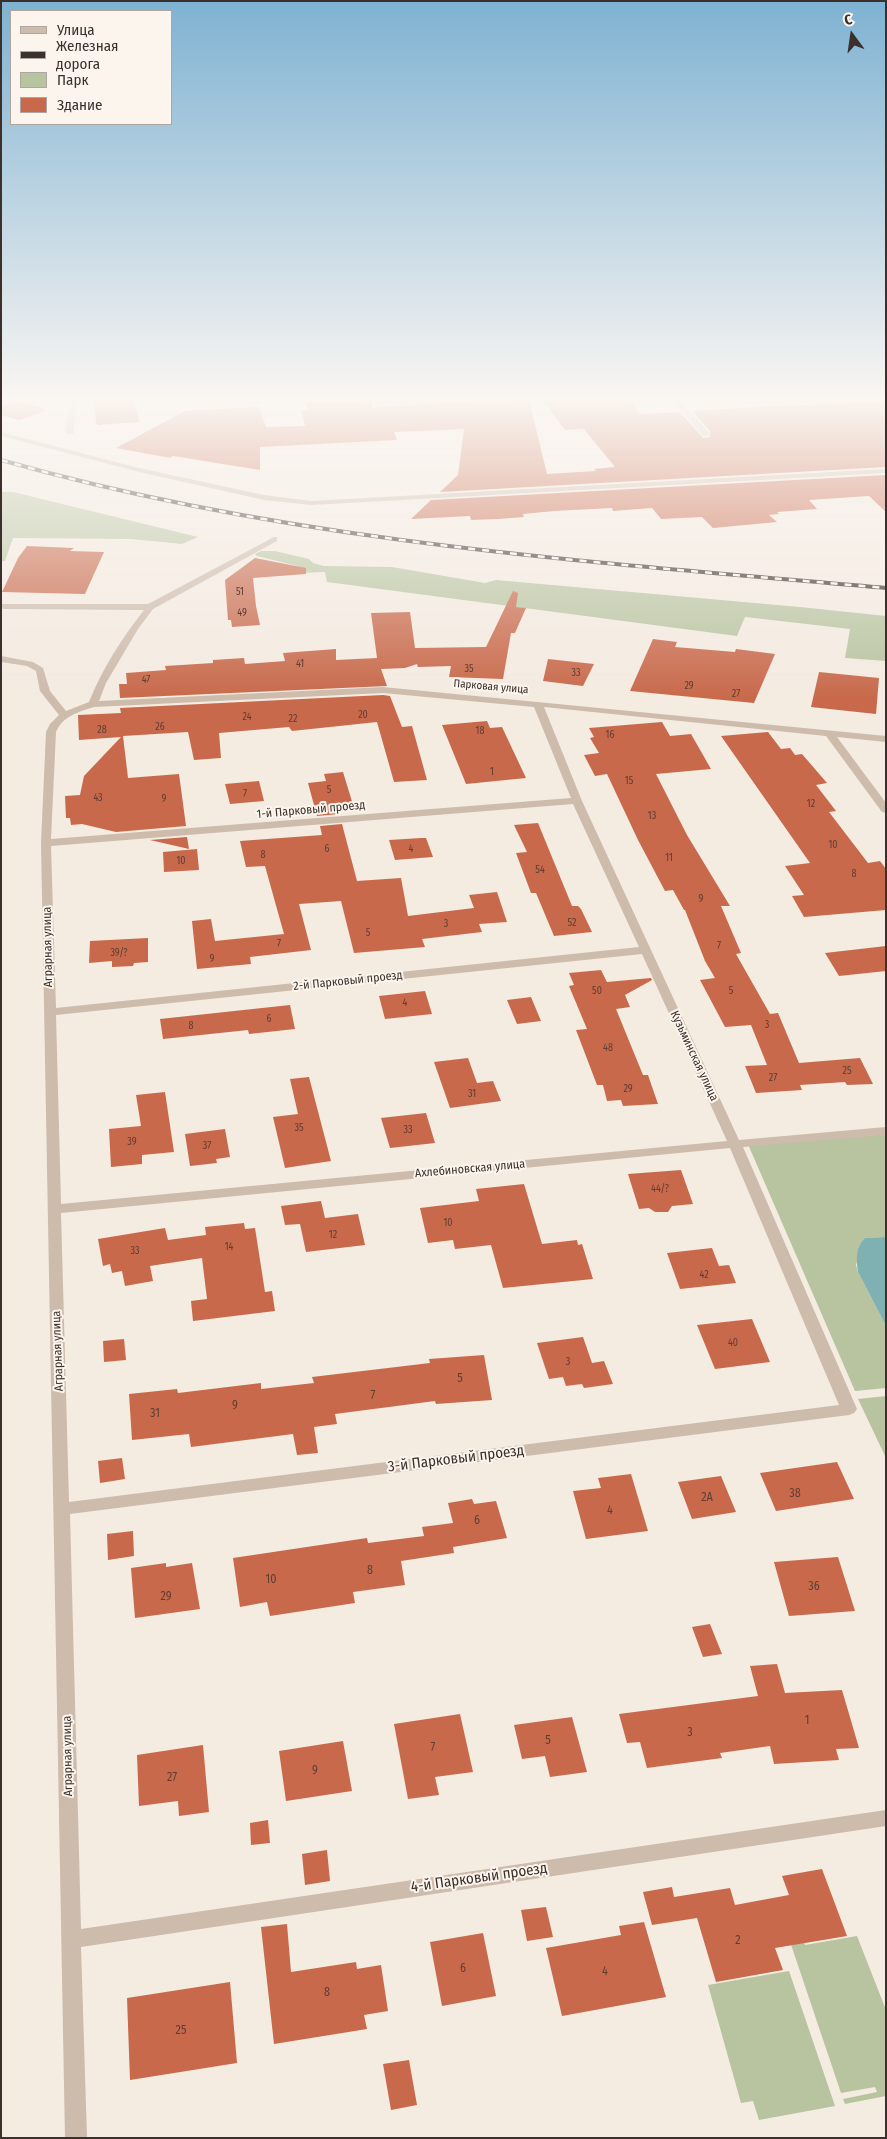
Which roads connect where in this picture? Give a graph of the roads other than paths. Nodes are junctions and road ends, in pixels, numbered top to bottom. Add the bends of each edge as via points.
1 (279, 500) edge
2 (369, 500) edge
3 (274, 539) dead end
4 (3, 606) dead end
5 (150, 607) junction
6 (1, 659) edge
7 (93, 704) junction
8 (538, 704) junction
9 (64, 715) junction
10 (829, 733) junction
11 (886, 739) edge
12 (577, 801) junction
13 (886, 810) edge
14 (46, 843) junction
15 (646, 950) junction
16 (50, 1012) junction
17 (886, 1131) edge
18 (735, 1144) junction
19 (54, 1209) junction
20 (849, 1409) joint
21 (62, 1509) junction
22 (886, 1818) edge
23 (72, 1939) junction
24 (76, 2138) edge

1 - 2 street via 312,503
3 - 5 street
4 - 5 street
5 - 7 street via 101,683
6 - 9 street via 30,664 40,670 45,691
7 - 8 street, Парковая улица via 383,690
7 - 9 street
8 - 10 street, Парковая улица
8 - 12 street, Кузьминская улица
9 - 14 street, Аграрная улица via 54,723 51,732
10 - 11 street, Парковая улица
10 - 13 street
12 - 14 street, 1-й Парковый проезд
12 - 15 street, Кузьминская улица
14 - 16 street, Аграрная улица
15 - 16 street, 2-й Парковый проезд
15 - 18 street, Кузьминская улица
16 - 19 street, Аграрная улица
17 - 18 street, Ахлебиновская улица
18 - 19 street, Ахлебиновская улица
18 - 20 street, Кузьминская улица
19 - 21 street, Аграрная улица
20 - 21 street, 3-й Парковый проезд
21 - 23 street, Аграрная улица
22 - 23 street, 4-й Парковый проезд
23 - 24 street, Аграрная улица

